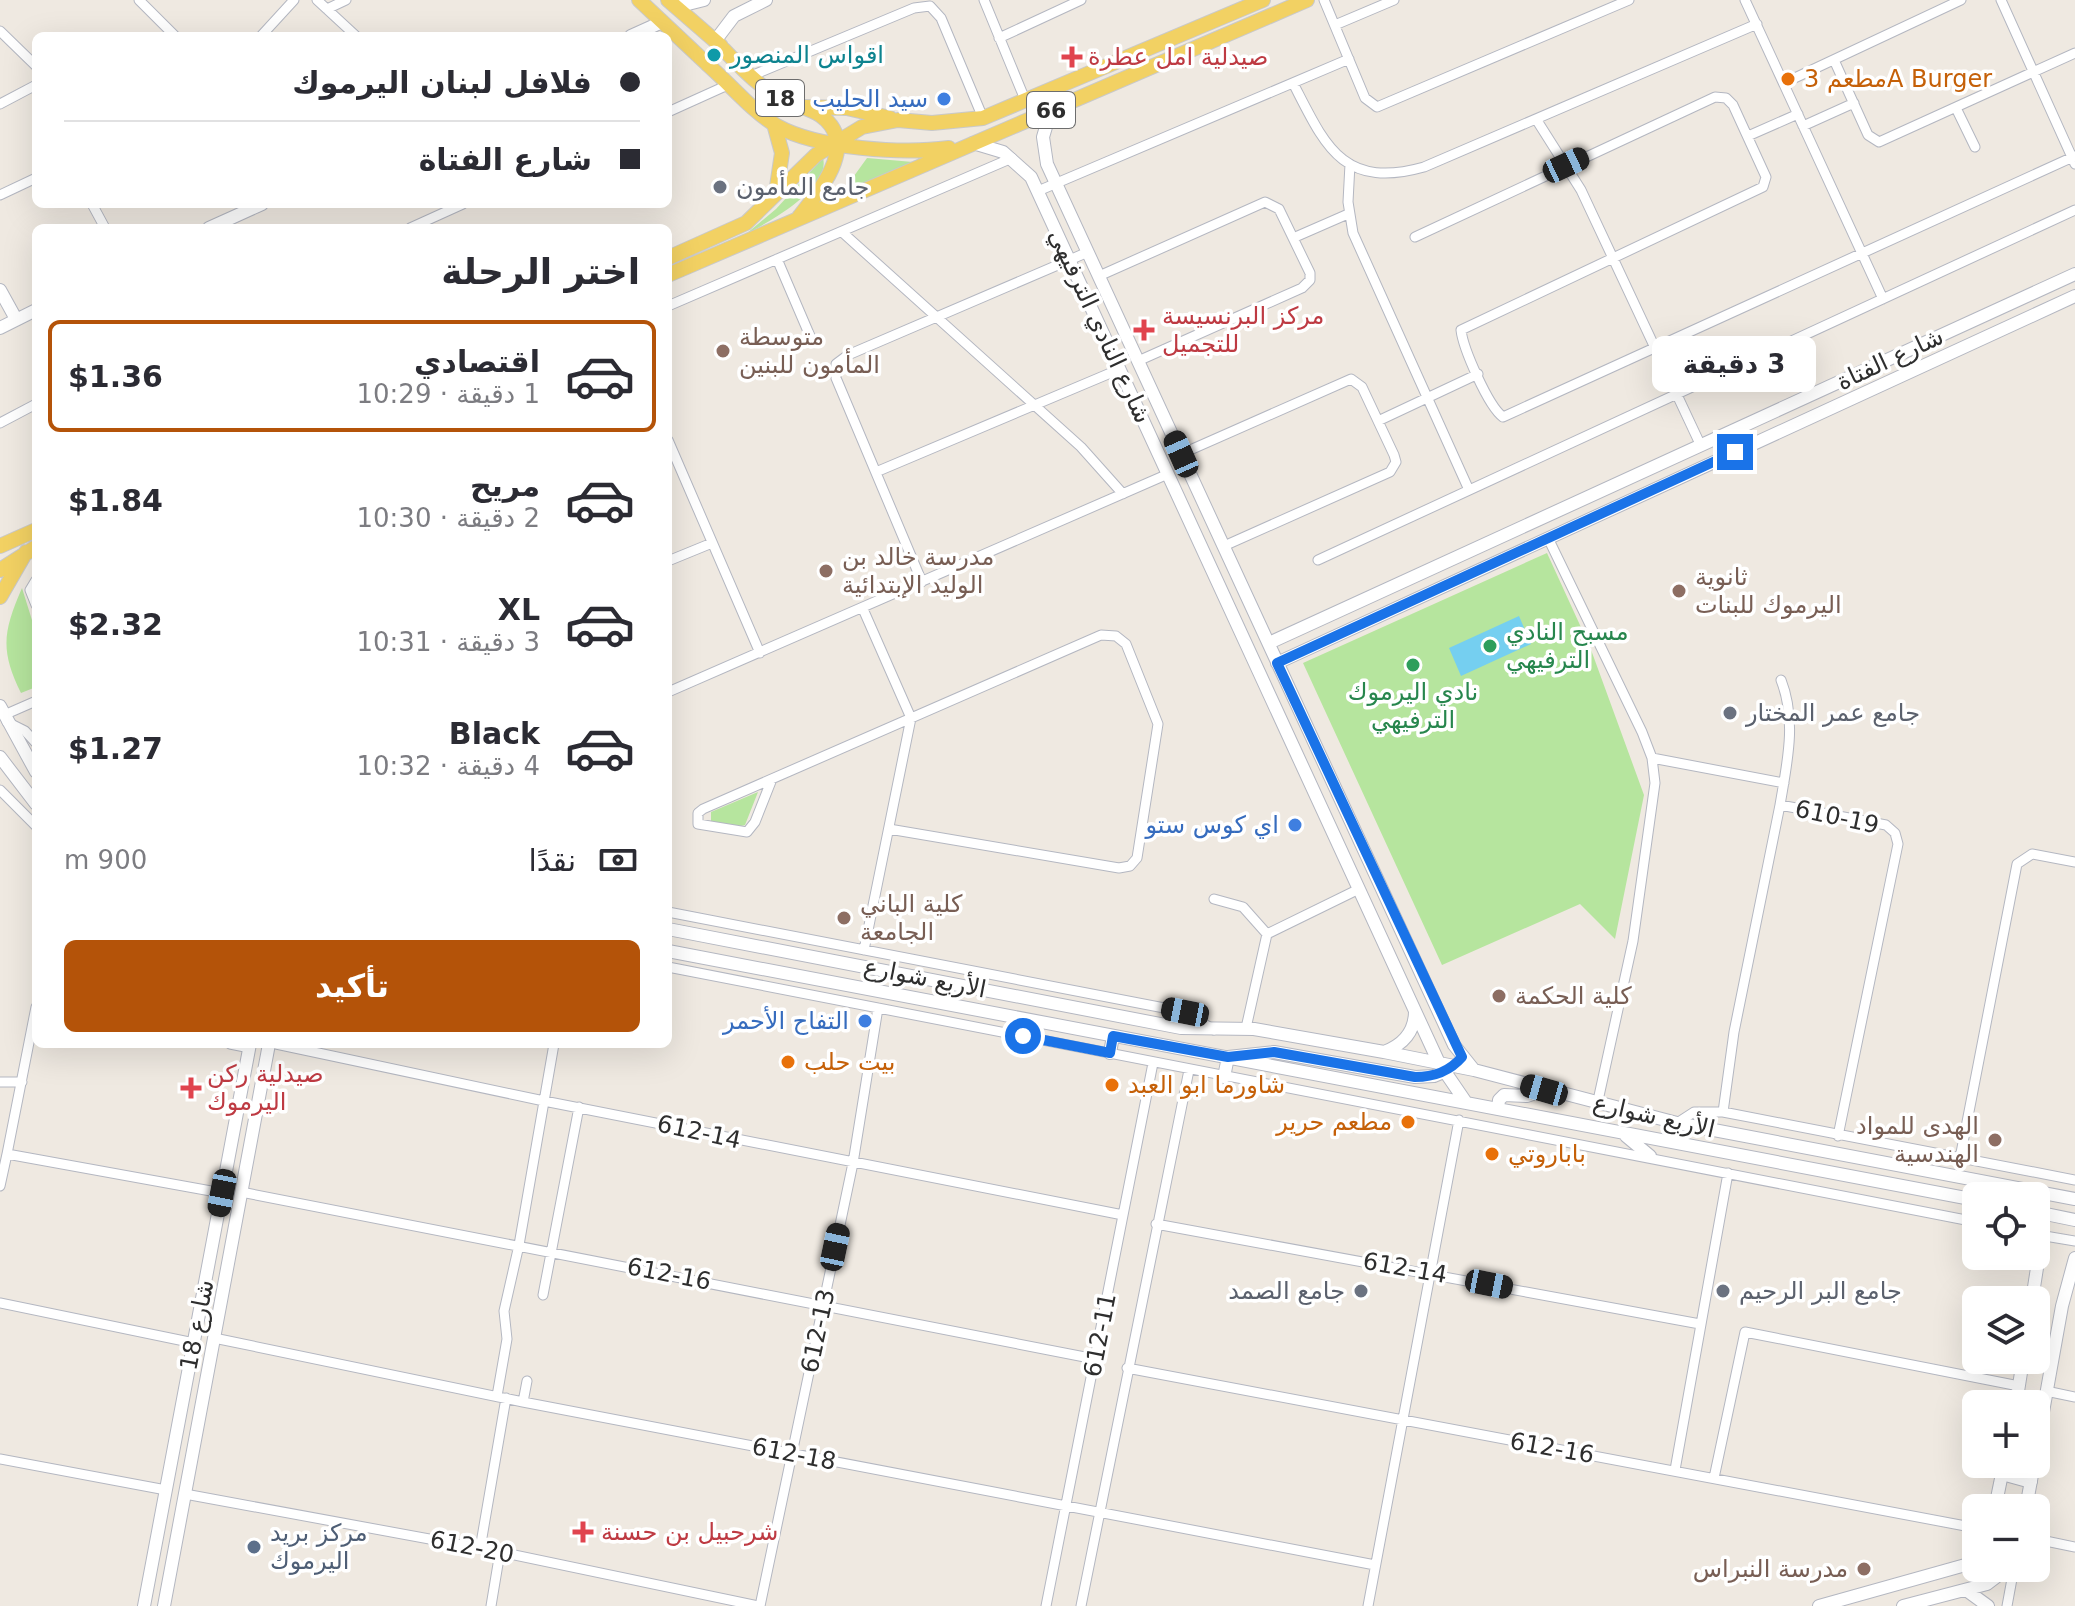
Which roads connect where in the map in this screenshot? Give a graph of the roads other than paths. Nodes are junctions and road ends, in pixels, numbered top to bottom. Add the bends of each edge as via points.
1 (139, 0) edge
2 (294, 0) edge
3 (317, 0) edge
4 (346, 0) edge
5 (639, 0) edge
6 (704, 0) edge
7 (766, 0) edge
8 (984, 0) edge
9 (1081, 0) edge
10 (1263, 0) edge
11 (1307, 0) edge
12 (1324, 0) edge
13 (1394, 0) edge
14 (1629, 0) edge
15 (1745, 0) edge
16 (1961, 0) edge
17 (2001, 0) edge
18 (672, 3) edge
19 (327, 9) junction
20 (662, 22) junction
21 (1757, 24) junction
22 (1335, 25) junction
23 (0, 31) edge
24 (171, 32) edge
25 (265, 32) edge
26 (352, 32) edge
27 (640, 32) edge
28 (999, 38) junction
29 (720, 45) junction
30 (2075, 53) edge
31 (1349, 59) junction
32 (1834, 60) junction
33 (32, 62) edge
34 (2033, 72) junction
35 (751, 76) junction
36 (1293, 83) junction
37 (1784, 83) junction
38 (730, 84) junction
39 (32, 87) edge
40 (1026, 102) junction
41 (1854, 103) junction
42 (0, 104) edge
43 (803, 107) junction
44 (1956, 108) junction
45 (672, 110) edge
46 (1051, 110) junction
47 (1798, 114) junction
48 (983, 118) junction
49 (1536, 119) junction
50 (898, 120) junction
51 (774, 124) junction
52 (1803, 126) junction
53 (1748, 136) junction
54 (836, 142) junction
55 (973, 143) junction
56 (1975, 147) dead end
57 (1012, 158) junction
58 (2074, 159) edge
59 (1350, 164) junction
60 (1566, 165) junction
61 (32, 180) edge
62 (1056, 183) junction
63 (1038, 191) junction
64 (0, 195) edge
65 (773, 199) junction
66 (253, 208) edge
67 (454, 208) edge
68 (2075, 210) edge
69 (1348, 214) junction
70 (796, 221) junction
71 (218, 224) edge
72 (419, 224) edge
73 (842, 232) junction
74 (1415, 237) dead end
75 (1293, 238) junction
76 (1088, 252) junction
77 (1862, 254) junction
78 (672, 256) edge
79 (1614, 258) junction
80 (777, 259) junction
81 (1069, 260) junction
82 (672, 273) edge
83 (2075, 274) edge
84 (1099, 276) junction
85 (0, 290) edge
86 (2075, 296) edge
87 (1883, 299) junction
88 (672, 304) edge
89 (32, 312) edge
90 (936, 317) junction
91 (16, 319) junction
92 (1977, 319) junction
93 (0, 328) edge
94 (1985, 337) junction
95 (813, 343) dead end
96 (1656, 349) junction
97 (1138, 361) junction
98 (1120, 369) junction
99 (1478, 374) junction
100 (1677, 394) junction
101 (1427, 398) junction
102 (1034, 405) junction
103 (32, 406) edge
104 (1164, 416) junction
105 (1378, 421) junction
106 (1144, 422) junction
107 (0, 423) edge
108 (1701, 446) junction
109 (672, 449) edge
110 (1181, 454) junction
111 (876, 472) junction
112 (1168, 474) junction
113 (1469, 490) junction
114 (1123, 494) junction
115 (32, 532) edge
116 (1548, 538) junction
117 (712, 543) junction
118 (1, 546) edge
119 (1224, 546) junction
120 (31, 550) edge
121 (672, 559) edge
122 (1318, 560) dead end
123 (1450, 560) junction
124 (0, 570) edge
125 (1457, 579) junction
126 (922, 582) junction
127 (0, 597) edge
128 (863, 609) junction
129 (1274, 641) junction
130 (760, 653) junction
131 (1283, 660) junction
132 (1781, 680) dead end
133 (672, 690) edge
134 (32, 703) edge
135 (3, 714) edge
136 (911, 718) junction
137 (32, 739) edge
138 (0, 757) edge
139 (1652, 758) junction
140 (32, 765) edge
141 (772, 779) junction
142 (1784, 783) junction
143 (0, 790) edge
144 (32, 799) edge
145 (1780, 805) junction
146 (32, 822) edge
147 (889, 829) junction
148 (2075, 862) edge
149 (1359, 889) junction
150 (1214, 899) dead end
151 (672, 913) edge
152 (672, 930) edge
153 (1267, 934) junction
154 (766, 947) junction
155 (864, 950) junction
156 (672, 952) edge
157 (672, 968) edge
158 (762, 970) junction
159 (878, 1008) junction
160 (1415, 1011) junction
161 (32, 1028) edge
162 (1246, 1028) junction
163 (1214, 1030) junction
164 (1113, 1036) junction
165 (250, 1048) edge
166 (268, 1048) edge
167 (295, 1048) edge
168 (553, 1048) edge
169 (1384, 1052) junction
170 (1110, 1053) junction
171 (1228, 1057) junction
172 (1417, 1059) junction
173 (1153, 1063) junction
174 (1450, 1065) junction
175 (1189, 1070) junction
176 (1224, 1077) junction
177 (1415, 1077) junction
178 (0, 1082) edge
179 (22, 1082) junction
180 (1544, 1090) junction
181 (544, 1101) junction
182 (1465, 1101) junction
183 (1597, 1105) junction
184 (579, 1107) junction
185 (1498, 1109) junction
186 (1723, 1112) junction
187 (1459, 1120) junction
188 (1677, 1123) junction
189 (1624, 1133) junction
190 (1838, 1136) junction
191 (7, 1154) junction
192 (1650, 1156) junction
193 (1960, 1158) junction
194 (853, 1163) junction
195 (1728, 1173) junction
196 (2075, 1180) edge
197 (0, 1186) edge
198 (241, 1192) junction
199 (222, 1193) junction
200 (1962, 1197) edge
201 (2075, 1199) edge
202 (1123, 1215) junction
203 (2050, 1215) edge
204 (1962, 1219) edge
205 (2075, 1220) edge
206 (1156, 1224) junction
207 (2050, 1237) edge
208 (2075, 1241) edge
209 (519, 1245) junction
210 (551, 1251) junction
211 (2075, 1258) edge
212 (208, 1267) junction
213 (227, 1272) junction
214 (1428, 1273) junction
215 (543, 1295) dead end
216 (0, 1303) edge
217 (823, 1304) junction
218 (1700, 1324) junction
219 (214, 1338) junction
220 (194, 1343) junction
221 (1095, 1359) junction
222 (1127, 1368) junction
223 (2021, 1374) edge
224 (527, 1381) dead end
225 (2019, 1386) junction
226 (2018, 1390) edge
227 (2046, 1390) edge
228 (2050, 1392) edge
229 (501, 1397) junction
230 (2075, 1397) edge
231 (523, 1402) junction
232 (1403, 1421) junction
233 (792, 1454) junction
234 (0, 1459) edge
235 (1675, 1470) junction
236 (1714, 1478) junction
237 (2022, 1478) edge
238 (2032, 1478) edge
239 (2031, 1482) junction
240 (166, 1490) junction
241 (185, 1494) junction
242 (2029, 1494) edge
243 (1066, 1507) junction
244 (1099, 1513) junction
245 (1962, 1525) edge
246 (2050, 1542) edge
247 (2075, 1547) edge
248 (480, 1549) junction
249 (500, 1552) junction
250 (154, 1554) junction
251 (173, 1559) junction
252 (1375, 1565) junction
253 (1962, 1566) edge
254 (1990, 1582) edge
255 (2010, 1582) edge
256 (1966, 1590) junction
257 (144, 1606) edge
258 (164, 1606) edge
259 (491, 1606) edge
260 (759, 1606) edge
261 (1046, 1606) edge
262 (1081, 1606) edge
263 (1368, 1606) edge
264 (1819, 1606) edge
265 (1903, 1606) edge
266 (1988, 1606) edge
267 (2007, 1606) edge

1 - 24 street
2 - 25 street
3 - 19 street
4 - 19 street
5 - 20 main road, 18
6 - 18 street
7 - 29 street via 734,16
8 - 28 street
9 - 28 street
10 - 40 main road, 66
11 - 46 main road, 66
12 - 22 street
13 - 22 street
14 - 31 street via 1381,106 1367,102
15 - 21 street
16 - 32 street
17 - 34 street
18 - 29 main road, 18
19 - 26 street
20 - 27 street
20 - 38 main road, 18
21 - 37 street
21 - 49 street
22 - 31 street
23 - 33 street
28 - 40 street
29 - 35 main road, 18
30 - 34 street
31 - 36 street
32 - 37 street
32 - 41 street
34 - 44 street
34 - 58 street
35 - 43 main road, 18 via 778,97
35 - 48 street via 930,6 941,18
36 - 59 street via 1324,144
36 - 62 street
37 - 47 street
38 - 45 street
38 - 51 main road, 18
39 - 42 street
40 - 48 main road, 66
41 - 44 street via 1869,138 1879,142
41 - 52 street
43 - 50 main road via 847,108
43 - 54 main road, 18 via 827,122
44 - 56 street
46 - 55 main road, 66
46 - 62 street, شارع النادي الترفيهي via 1043,150
47 - 52 street
47 - 53 street
48 - 50 main road, 66
49 - 59 street via 1412,170 1374,171
49 - 60 street
50 - 54 main road, 66 via 869,125
51 - 54 main road, 18
51 - 65 main road via 782,165
52 - 77 street
53 - 60 street via 1733,105 1715,97
53 - 79 street via 1766,177 1759,190
54 - 55 main road, 18 via 904,151
54 - 65 main road, 66
54 - 70 main road via 832,173
55 - 57 street, شارع النادي الترفيهي
55 - 70 main road, 66
57 - 63 street, شارع النادي الترفيهي
57 - 73 street
58 - 77 street
59 - 69 street
60 - 74 street
60 - 79 street
61 - 64 street
62 - 63 street
62 - 76 street, شارع النادي الترفيهي
63 - 81 street, شارع النادي الترفيهي
65 - 78 main road, 66 via 734,230
66 - 71 street
67 - 72 street
68 - 87 street
69 - 75 street
69 - 101 street
70 - 82 main road, 66
73 - 80 street
73 - 90 street
75 - 84 street via 1276,206 1261,203
75 - 97 street via 1310,273 1305,286
76 - 81 street
76 - 84 street, شارع النادي الترفيهي
77 - 87 street
77 - 96 street
79 - 96 street
79 - 99 street via 1461,330
80 - 88 street
80 - 95 street
81 - 90 street
81 - 98 street, شارع النادي الترفيهي
83 - 92 street, شارع الفتاة
84 - 97 street, شارع النادي الترفيهي
85 - 91 street
86 - 94 street, شارع الفتاة
87 - 100 street
89 - 91 street
90 - 102 street
90 - 111 street via 836,364 836,378
91 - 93 street
92 - 94 street
92 - 108 street, شارع الفتاة
94 - 116 street, شارع الفتاة
96 - 99 street via 1503,417
96 - 100 street
97 - 104 street, شارع النادي الترفيهي
98 - 102 street
98 - 106 street, شارع النادي الترفيهي
99 - 101 street
100 - 108 street
100 - 113 street
101 - 105 street
101 - 113 street
102 - 111 street
102 - 114 street
103 - 107 street
104 - 106 street
104 - 110 street, شارع النادي الترفيهي
105 - 110 street via 1360,384 1347,379
105 - 119 street via 1395,459 1390,472
106 - 112 street, شارع النادي الترفيهي
108 - 123 street, شارع الفتاة
109 - 117 street
110 - 119 street, شارع النادي الترفيهي
111 - 126 street
112 - 114 street
112 - 149 street, شارع النادي الترفيهي
113 - 122 street
114 - 126 street
115 - 118 main road
116 - 125 street, شارع الفتاة
116 - 139 street
117 - 121 street
117 - 130 street
119 - 129 street, شارع النادي الترفيهي
120 - 124 main road
120 - 127 main road
123 - 125 street via 1449,571
123 - 129 street, شارع الفتاة
125 - 131 street, شارع الفتاة
126 - 128 street
128 - 130 street
128 - 136 street
129 - 131 street, شارع النادي الترفيهي
130 - 133 street
131 - 174 street, شارع النادي الترفيهي
132 - 142 street via 1790,717
134 - 135 street
135 - 137 street
135 - 140 street
136 - 141 street
136 - 147 street
136 - 147 street via 1101,635 1116,636 1126,644 1158,724 1137,858 1119,868
138 - 144 street
139 - 142 street
139 - 183 street via 1654,809 1633,941
141 - 141 street via 747,832 698,824 703,809
142 - 145 street
143 - 146 street
145 - 186 street, 610-19
145 - 190 street, 610-19 via 1886,825 1898,838
147 - 155 street
148 - 193 street via 2032,854 2017,864
149 - 153 street
149 - 160 street, شارع النادي الترفيهي
150 - 153 street via 1243,907
151 - 155 street
152 - 154 street, الأربع شوارع
153 - 162 street
154 - 158 street
154 - 163 street, الأربع شوارع via 1181,1028
155 - 163 street via 1185,1012
156 - 158 street, الأربع شوارع
157 - 159 street
158 - 164 street, الأربع شوارع
159 - 170 street
159 - 194 street, 612-13
160 - 169 street via 1404,1040
160 - 174 street, شارع النادي الترفيهي
161 - 179 street
162 - 163 street, الأربع شوارع
162 - 169 street, الأربع شوارع
164 - 170 street
164 - 171 street, الأربع شوارع
165 - 199 street, شارع 18
166 - 198 street, شارع 18
167 - 181 street, 612-14
168 - 181 street
169 - 172 street, الأربع شوارع
170 - 173 street
171 - 176 street
171 - 177 street via 1274,1052
171 - 182 street, الأربع شوارع
172 - 174 street, الأربع شوارع
172 - 177 street
173 - 175 street
173 - 202 street, 612-11
174 - 177 street
174 - 180 street, الأربع شوارع
174 - 182 street, شارع النادي الترفيهي
175 - 176 street
175 - 206 street, 612-11
176 - 187 street
178 - 179 street
179 - 191 street
180 - 183 street, الأربع شوارع
180 - 185 street via 1504,1095
181 - 184 street, 612-14
181 - 209 street
182 - 185 street, الأربع شوارع
183 - 188 street, الأربع شوارع
184 - 194 street, 612-14
184 - 210 street
185 - 189 street, الأربع شوارع
186 - 188 street via 1694,1112
186 - 190 street
187 - 192 street
187 - 214 street
188 - 201 street, الأربع شوارع
189 - 192 street
189 - 200 street, الأربع شوارع
190 - 193 street
191 - 197 street
191 - 199 street
192 - 195 street
193 - 196 street
194 - 202 street, 612-14
194 - 217 street, 612-13
195 - 204 street
195 - 218 street
198 - 209 street, 612-16
198 - 213 street, شارع 18
199 - 212 street, شارع 18
202 - 221 street, 612-11
203 - 205 street
206 - 214 street, 612-14
206 - 222 street, 612-11
207 - 208 street
209 - 210 street, 612-16
209 - 229 street via 504,1311
210 - 215 street
210 - 217 street, 612-16
211 - 227 street
212 - 213 street
212 - 220 street, شارع 18
213 - 219 street, شارع 18
214 - 218 street, 612-14
214 - 232 street
216 - 220 street
217 - 221 street, 612-16
217 - 233 street, 612-13
218 - 235 street
219 - 229 street, 612-18
219 - 241 street, شارع 18
220 - 240 street, شارع 18
221 - 243 street, 612-11
222 - 232 street, 612-16
222 - 244 street, 612-11
223 - 225 street
224 - 231 street
225 - 226 street
225 - 236 street via 1745,1332
228 - 230 street
229 - 231 street, 612-18
229 - 248 street
231 - 233 street, 612-18
232 - 235 street, 612-16
232 - 252 street
233 - 243 street, 612-18
233 - 260 street, 612-13
234 - 240 street
235 - 236 street, 612-16
236 - 245 street, 612-16
237 - 239 street
238 - 239 street
239 - 242 street
240 - 250 street, شارع 18
241 - 248 street, 612-20
241 - 251 street, شارع 18
243 - 244 street, 612-18
243 - 261 street, 612-11
244 - 252 street, 612-18
244 - 262 street, 612-11
246 - 247 street
248 - 249 street, 612-20
249 - 259 street
249 - 260 street, 612-20
250 - 251 street
250 - 257 street, شارع 18
251 - 258 street, شارع 18
252 - 263 street
253 - 264 street
254 - 256 street
255 - 267 street
256 - 265 street
256 - 266 street

